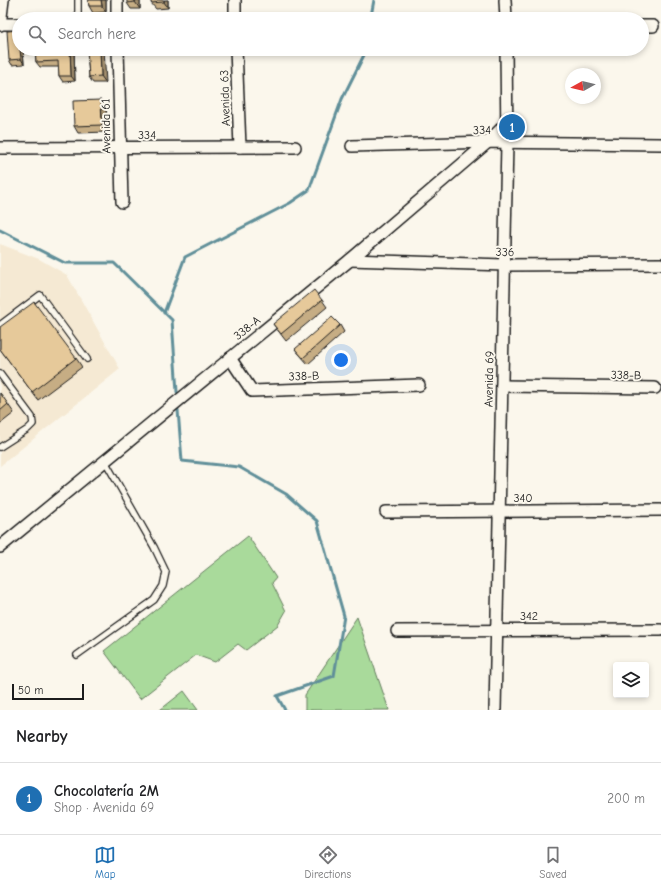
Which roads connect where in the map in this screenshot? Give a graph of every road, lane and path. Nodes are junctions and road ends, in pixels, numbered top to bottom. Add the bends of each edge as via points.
1 (2, 0) edge
2 (78, 0) edge
3 (117, 0) edge
4 (234, 0) edge
5 (505, 0) edge
6 (78, 12) edge
7 (117, 12) edge
8 (235, 12) edge
9 (506, 12) edge
10 (0, 24) edge
11 (12, 24) edge
12 (118, 56) edge
13 (236, 56) edge
14 (506, 56) edge
15 (506, 124) junction
16 (488, 142) junction
17 (507, 143) junction
18 (661, 144) edge
19 (352, 146) dead end
20 (240, 147) junction
21 (295, 147) dead end
22 (0, 148) edge
23 (119, 148) junction
24 (122, 202) dead end
25 (350, 260) junction
26 (661, 264) edge
27 (504, 265) junction
28 (0, 325) edge
29 (230, 358) junction
30 (87, 359) dead end
31 (0, 374) edge
32 (419, 385) dead end
33 (502, 386) junction
34 (654, 388) dead end
35 (0, 447) edge
36 (104, 461) junction
37 (661, 510) edge
38 (499, 511) junction
39 (386, 512) dead end
40 (0, 547) edge
41 (497, 629) junction
42 (396, 630) dead end
43 (661, 630) edge
44 (78, 655) dead end
45 (495, 710) edge

1 - 10 street
2 - 6 lane
3 - 7 street
4 - 8 street
5 - 9 street
10 - 11 street
12 - 23 street, Avenida 61
13 - 20 street, Avenida 63
14 - 15 street, Avenida 69
15 - 16 street, 338-A
15 - 17 street, Avenida 69
16 - 17 street, 334
16 - 19 street, 334
16 - 25 street, 338-A
17 - 18 street, 334
17 - 27 street, Avenida 69
20 - 21 street, 334
20 - 23 street, 334
22 - 23 street, 334
23 - 24 street, Avenida 61
25 - 27 street, 336
25 - 29 street, 338-A
26 - 27 street, 336
27 - 33 street, Avenida 69
28 - 30 lane via 40,296
29 - 32 street, 338-B via 252,391
29 - 36 street, 338-A
31 - 35 lane via 32,417 33,424
33 - 34 street, 338-B
33 - 38 street, Avenida 69
36 - 40 street, 338-A
36 - 44 lane via 166,572 163,586 154,600
37 - 38 street, 340
38 - 39 street, 340
38 - 41 street, Avenida 69
41 - 42 street, 342
41 - 43 street, 342
41 - 45 street, Avenida 69

